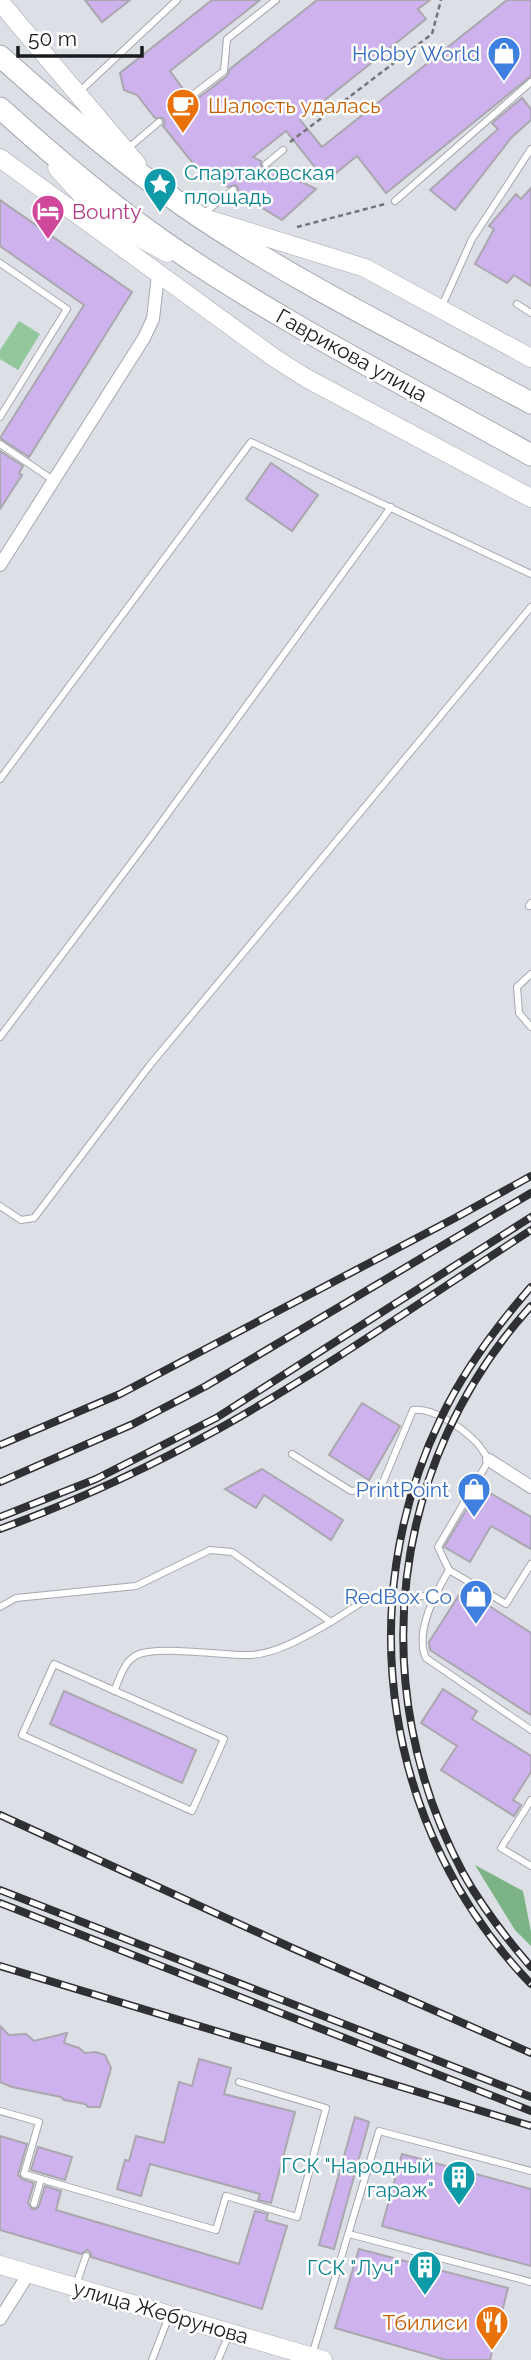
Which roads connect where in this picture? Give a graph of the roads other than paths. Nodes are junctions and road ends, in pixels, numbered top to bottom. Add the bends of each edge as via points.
1 (177, 0) edge
2 (276, 0) edge
3 (0, 2) edge
4 (0, 56) edge
5 (529, 87) edge
6 (78, 93) junction
7 (190, 97) dead end
8 (0, 108) edge
9 (159, 122) dead end
10 (18, 124) junction
11 (531, 149) edge
12 (125, 150) junction
13 (283, 150) road end
14 (0, 158) edge
15 (266, 164) dead end
16 (150, 180) junction
17 (233, 190) dead end
18 (396, 201) road end
19 (200, 217) junction
20 (102, 218) junction
21 (0, 263) edge
22 (143, 264) junction
23 (158, 275) junction
24 (517, 304) dead end
25 (441, 309) junction
26 (273, 312) junction
27 (531, 313) edge
28 (531, 358) edge
29 (531, 403) edge
30 (0, 417) edge
31 (0, 444) edge
32 (531, 455) edge
33 (54, 481) junction
34 (531, 498) edge
35 (391, 508) junction
36 (0, 565) edge
37 (531, 574) edge
38 (531, 607) edge
39 (0, 779) edge
40 (531, 974) edge
41 (531, 1027) edge
42 (0, 1037) edge
43 (0, 1206) edge
44 (292, 1454) dead end
45 (489, 1460) junction
46 (531, 1487) edge
47 (531, 1563) edge
48 (449, 1570) junction
49 (433, 1596) junction
50 (0, 1607) edge
51 (331, 1622) junction
52 (114, 1691) junction
53 (531, 1730) edge
54 (531, 1800) edge
55 (531, 1866) edge
56 (239, 2082) dead end
57 (0, 2111) edge
58 (531, 2171) edge
59 (41, 2179) junction
60 (34, 2204) dead end
61 (349, 2234) junction
62 (86, 2256) dead end
63 (0, 2265) edge
64 (29, 2273) junction
65 (531, 2282) edge
66 (76, 2287) junction
67 (170, 2315) junction
68 (0, 2319) edge
69 (230, 2333) junction
70 (317, 2358) edge
71 (152, 2360) edge
72 (218, 2360) edge

1 - 6 lane
2 - 7 lane via 227,39 224,71
3 - 6 street
4 - 16 main road
5 - 18 lane
6 - 12 street
8 - 10 main road
9 - 12 lane
10 - 20 street
10 - 26 main road, Гаврикова улица via 78,177 176,250
11 - 25 lane via 472,239
12 - 16 street
13 - 15 lane
14 - 20 street
14 - 22 street
16 - 19 main road
17 - 19 lane
19 - 25 street via 349,261
19 - 29 main road, Гаврикова улица via 292,273
20 - 22 street
20 - 26 street
21 - 30 lane via 67,309
22 - 23 street
23 - 33 street via 153,319
23 - 34 street via 306,378
24 - 27 lane
25 - 28 street
26 - 32 main road, Гаврикова улица
31 - 33 lane
33 - 36 street
35 - 37 lane
35 - 39 lane via 251,442
35 - 42 lane
38 - 43 lane via 150,1065 34,1218 21,1220
40 - 41 lane via 517,987 519,1013
44 - 45 lane via 351,1491 382,1487 413,1410 422,1409 442,1416 476,1442
45 - 46 street
45 - 48 lane via 438,1547
47 - 48 lane via 506,1604
48 - 49 lane
49 - 51 lane via 370,1597
49 - 53 lane via 424,1632 426,1658
50 - 51 lane via 16,1598 136,1586 210,1550 232,1552
51 - 52 lane via 291,1644 253,1655 155,1651 137,1655 125,1665
52 - 52 lane via 224,1739 192,1811 22,1735 54,1664
54 - 55 lane via 501,1848
56 - 59 lane via 326,2108 297,2217 226,2196 216,2230
57 - 59 lane via 39,2122 24,2174
58 - 61 lane via 379,2131
59 - 60 lane
61 - 65 lane
61 - 70 lane
62 - 66 lane
63 - 64 street, улица Жебрунова
64 - 66 street, улица Жебрунова
64 - 68 street
66 - 67 street, улица Жебрунова
67 - 69 street, улица Жебрунова
67 - 71 lane
69 - 70 street, улица Жебрунова
69 - 72 lane

